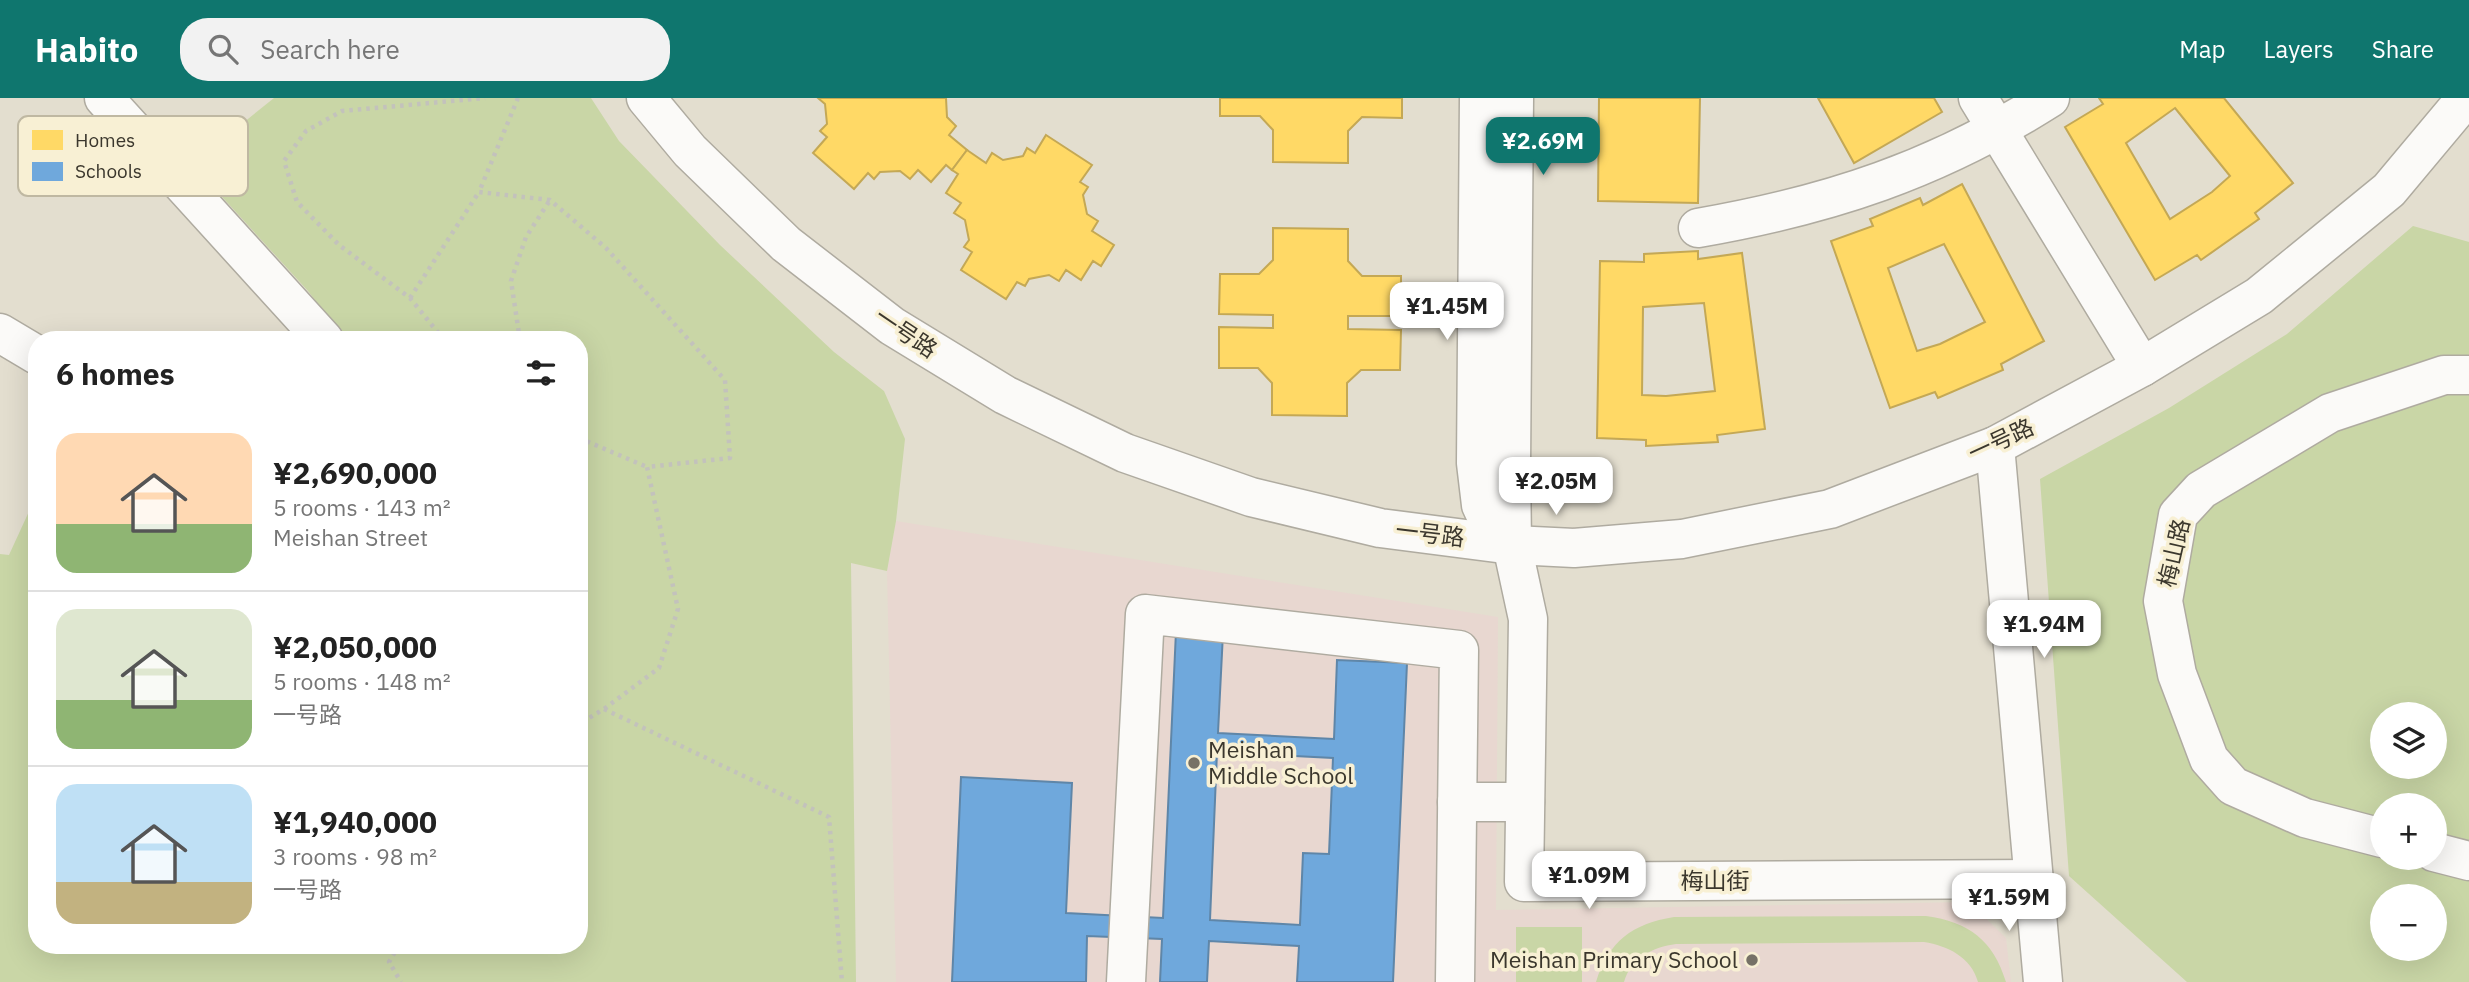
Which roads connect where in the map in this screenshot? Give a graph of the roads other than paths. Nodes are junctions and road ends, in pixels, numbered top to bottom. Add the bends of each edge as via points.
1 (104, 98) edge
2 (646, 98) edge
3 (1479, 98) edge
4 (1514, 98) edge
5 (2050, 98) edge
6 (2466, 98) edge
7 (1987, 114) edge
8 (120, 116) edge
9 (193, 196) edge
10 (1698, 228) dead end
11 (316, 331) edge
12 (0, 333) edge
13 (28, 350) edge
14 (2142, 367) junction
15 (2469, 375) edge
16 (1995, 446) junction
17 (1512, 545) junction
18 (1457, 802) junction
19 (1525, 802) junction
20 (2370, 835) edge
21 (2447, 855) edge
22 (2469, 861) edge
23 (2034, 879) junction
24 (1126, 982) edge
25 (1455, 982) edge
26 (2043, 982) edge

1 - 8 street
2 - 17 street, 一号路 via 690,151 786,244 891,326 1005,396 1125,453 1251,498 1380,528
3 - 17 street via 1476,463 1481,505 1493,531
4 - 17 street, 梅山街
5 - 7 street
6 - 14 street, 一号路 via 2389,190 2259,296
7 - 10 street via 1905,173 1803,207
7 - 14 street
9 - 11 street
12 - 13 street
14 - 16 street, 一号路
15 - 20 street, 梅山路 via 2444,375 2330,413 2201,490 2178,515 2163,601 2177,674 2209,759 2233,786 2305,818
16 - 17 street, 一号路 via 1830,509 1682,538 1574,548
16 - 23 street
17 - 19 street, 梅山街 via 1528,619
18 - 19 street
18 - 24 street via 1459,650 1145,614
18 - 25 street
19 - 23 street, 梅山街 via 1524,882
21 - 22 street
23 - 26 street

